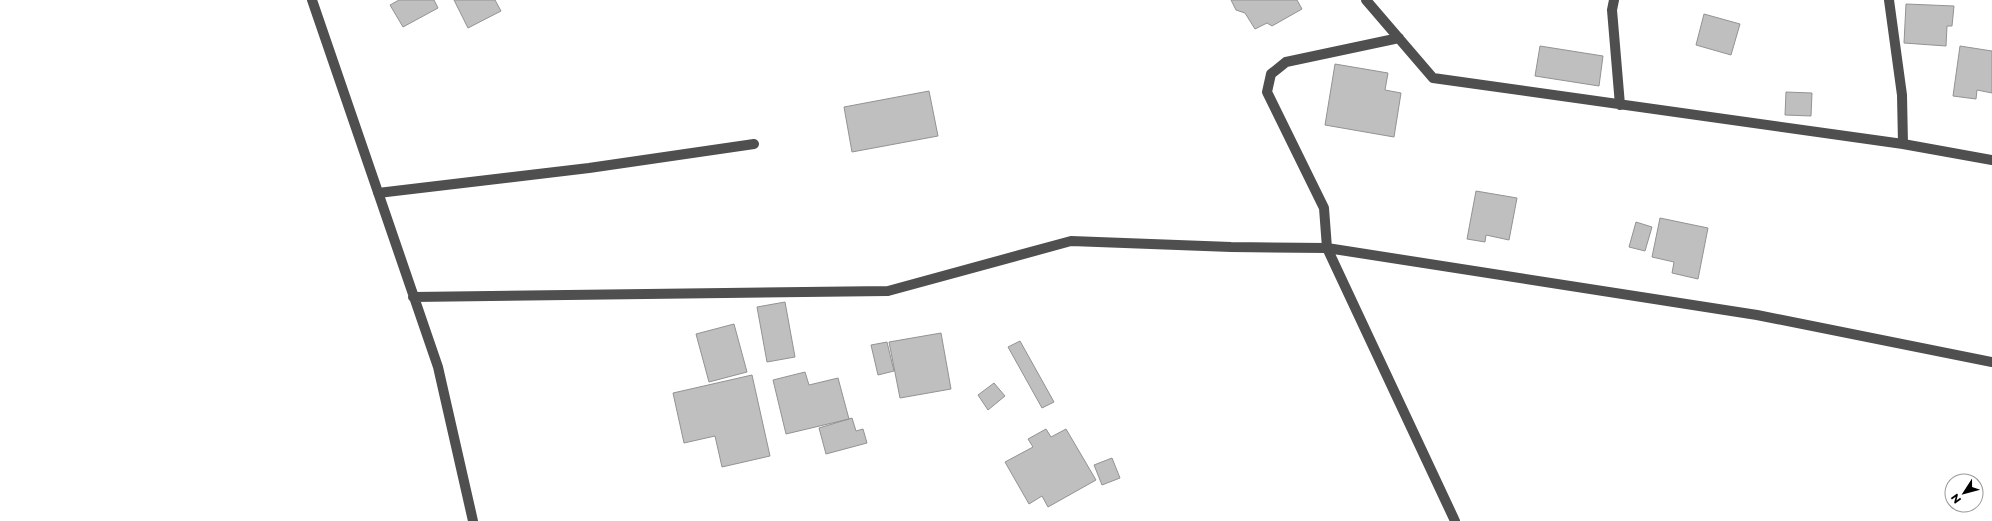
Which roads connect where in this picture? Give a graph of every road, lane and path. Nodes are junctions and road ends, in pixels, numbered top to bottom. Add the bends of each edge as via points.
1 (312, 0) edge
2 (1366, 0) edge
3 (1614, 0) edge
4 (1889, 0) edge
5 (1399, 38) junction
6 (1620, 105) junction
7 (754, 144) dead end
8 (1903, 144) junction
9 (1992, 160) edge
10 (378, 193) junction
11 (1327, 248) junction
12 (413, 297) junction
13 (1992, 362) edge
14 (473, 521) edge
15 (1455, 521) edge

1 - 10 street
2 - 5 street
3 - 6 street via 1612,10
4 - 8 street via 1902,95
5 - 6 street via 1433,78
5 - 11 street via 1286,62 1271,74 1267,92 1324,208
6 - 8 street
7 - 10 street via 589,168
8 - 9 street
10 - 12 street
11 - 12 street via 1231,248 1071,241 888,291
11 - 13 street via 1756,315
11 - 15 street
12 - 14 street via 438,367

